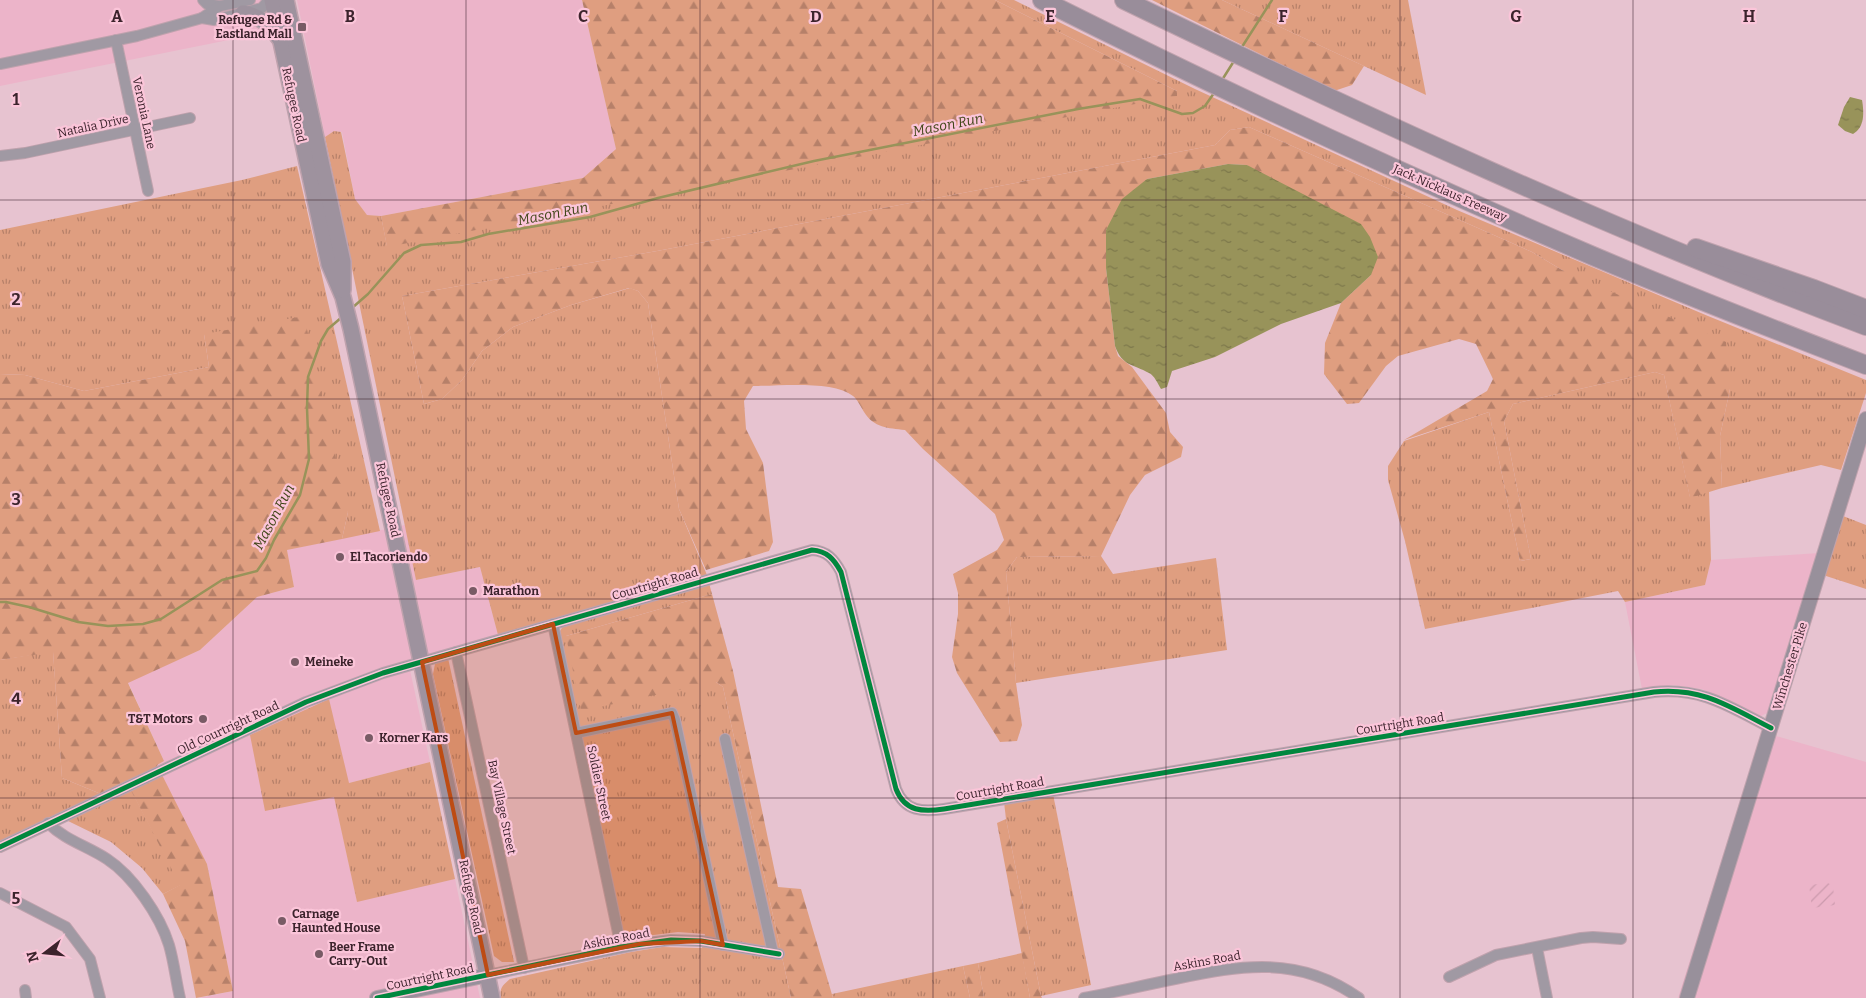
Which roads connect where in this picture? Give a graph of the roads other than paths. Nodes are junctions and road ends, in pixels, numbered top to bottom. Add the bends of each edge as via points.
1 (201, 0) edge
2 (273, 0) edge
3 (1042, 0) edge
4 (1124, 0) edge
5 (220, 6) junction
6 (246, 6) edge
7 (202, 18) junction
8 (280, 39) junction
9 (116, 40) junction
10 (0, 64) edge
11 (190, 118) dead end
12 (135, 130) junction
13 (0, 156) edge
14 (148, 191) dead end
15 (1567, 206) junction
16 (346, 307) junction
17 (1866, 309) edge
18 (1866, 326) edge
19 (1866, 365) edge
20 (1866, 419) edge
21 (553, 624) junction
22 (456, 652) junction
23 (422, 662) junction
24 (1771, 728) junction
25 (576, 733) junction
26 (725, 740) dead end
27 (48, 824) junction
28 (0, 847) edge
29 (0, 893) edge
30 (1621, 939) dead end
31 (723, 945) junction
32 (621, 947) junction
33 (1537, 948) junction
34 (524, 968) junction
35 (488, 975) junction
36 (1449, 977) dead end
37 (1096, 997) edge
38 (100, 998) edge
39 (180, 998) edge
40 (377, 998) edge
41 (492, 998) edge
42 (1084, 998) edge
43 (1359, 998) edge
44 (1547, 998) edge
45 (1687, 998) edge

1 - 5 street
1 - 7 street
2 - 6 street via 262,8
2 - 8 main road, Refugee Road
2 - 16 main road, Refugee Road via 343,262
3 - 19 highway, Jack Nicklaus Freeway via 1406,174 1578,249
4 - 15 highway
5 - 6 street
5 - 7 street
6 - 7 street via 214,20
6 - 8 main road
7 - 9 street
8 - 16 main road, Refugee Road via 329,264
9 - 10 street
9 - 12 street, Veronia Lane
11 - 12 street, Natalia Drive
12 - 13 street, Natalia Drive
12 - 14 street, Veronia Lane
15 - 17 highway via 1738,262
15 - 18 highway
16 - 23 main road, Refugee Road
20 - 24 main road, Winchester Pike
21 - 22 street, Courtright Road
21 - 24 street, Courtright Road via 807,551 823,552 834,560 841,572 896,790 906,805 924,811 1668,690 1702,695
21 - 25 street, Soldier Street
22 - 23 street, Courtright Road
22 - 34 street, Bay Village Street
23 - 27 street, Old Courtright Road via 306,702
23 - 35 main road, Refugee Road
24 - 45 main road, Winchester Pike
25 - 31 street via 672,714
25 - 32 street, Soldier Street
26 - 31 street, Askins Road via 776,953
27 - 28 street, Old Courtright Road
27 - 39 street via 58,834 112,862 137,887 169,945
29 - 38 street via 66,927 90,959
30 - 33 street via 1593,937
31 - 32 street, Askins Road via 671,940
32 - 34 street, Askins Road
33 - 36 street via 1496,956
33 - 44 street
34 - 35 street, Askins Road
35 - 40 main road, Courtright Road
35 - 41 main road, Refugee Road
37 - 42 street, Askins Road
37 - 43 street, Askins Road via 1215,970 1258,966 1292,969 1321,978

